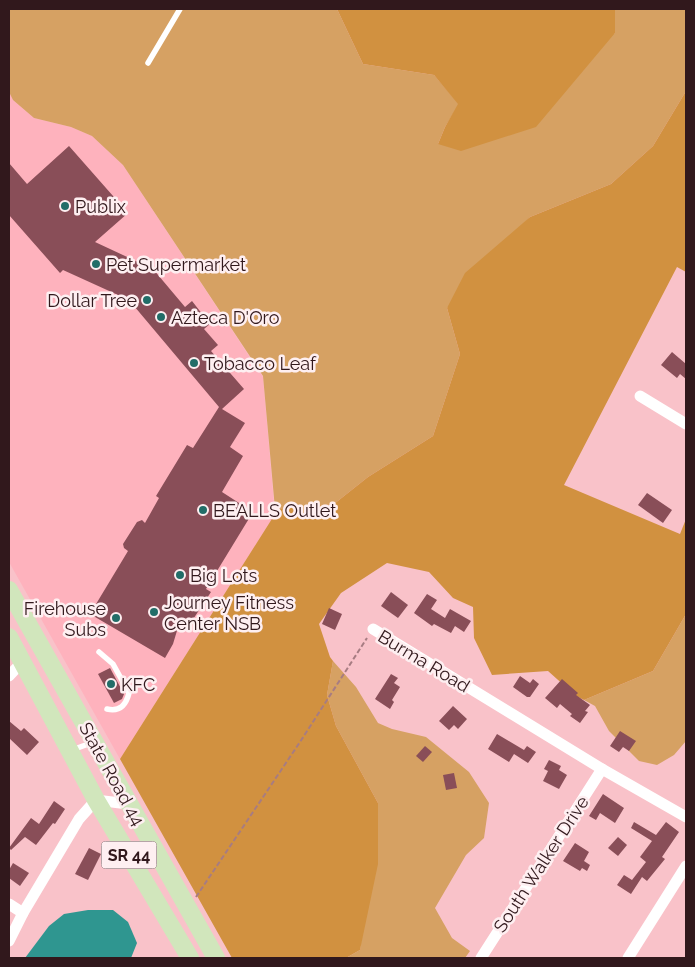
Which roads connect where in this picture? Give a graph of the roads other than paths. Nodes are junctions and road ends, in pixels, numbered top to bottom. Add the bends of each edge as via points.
1 (180, 9) edge
2 (148, 63) dead end
3 (640, 396) dead end
4 (686, 424) edge
5 (9, 590) edge
6 (372, 629) road end
7 (9, 636) edge
8 (100, 652) dead end
9 (23, 661) junction
10 (9, 676) edge
11 (107, 709) dead end
12 (94, 742) junction
13 (70, 751) junction
14 (602, 770) junction
15 (96, 800) junction
16 (128, 804) junction
17 (686, 818) edge
18 (686, 866) edge
19 (9, 904) edge
20 (188, 909) junction
21 (23, 913) junction
22 (169, 922) junction
23 (9, 941) edge
24 (190, 958) edge
25 (216, 958) edge
26 (481, 958) edge
27 (628, 958) edge

1 - 2 lane
3 - 4 street
5 - 12 main road, State Road 44 / SR 44
6 - 14 street, Burma Road
7 - 9 main road, State Road 44 / SR 44
8 - 11 lane via 113,664 128,693 122,707 114,711
9 - 10 street
9 - 13 main road, State Road 44 / SR 44
12 - 13 lane
12 - 16 main road, State Road 44 / SR 44
13 - 15 main road, State Road 44 / SR 44
14 - 17 street, Burma Road
14 - 26 street, South Walker Drive
15 - 16 street
15 - 21 street via 79,819
15 - 22 main road, State Road 44 / SR 44
16 - 20 main road, State Road 44 / SR 44
18 - 27 street
19 - 21 street
20 - 22 main road
20 - 25 main road, State Road 44 / SR 44
21 - 23 street
22 - 24 main road, State Road 44 / SR 44

